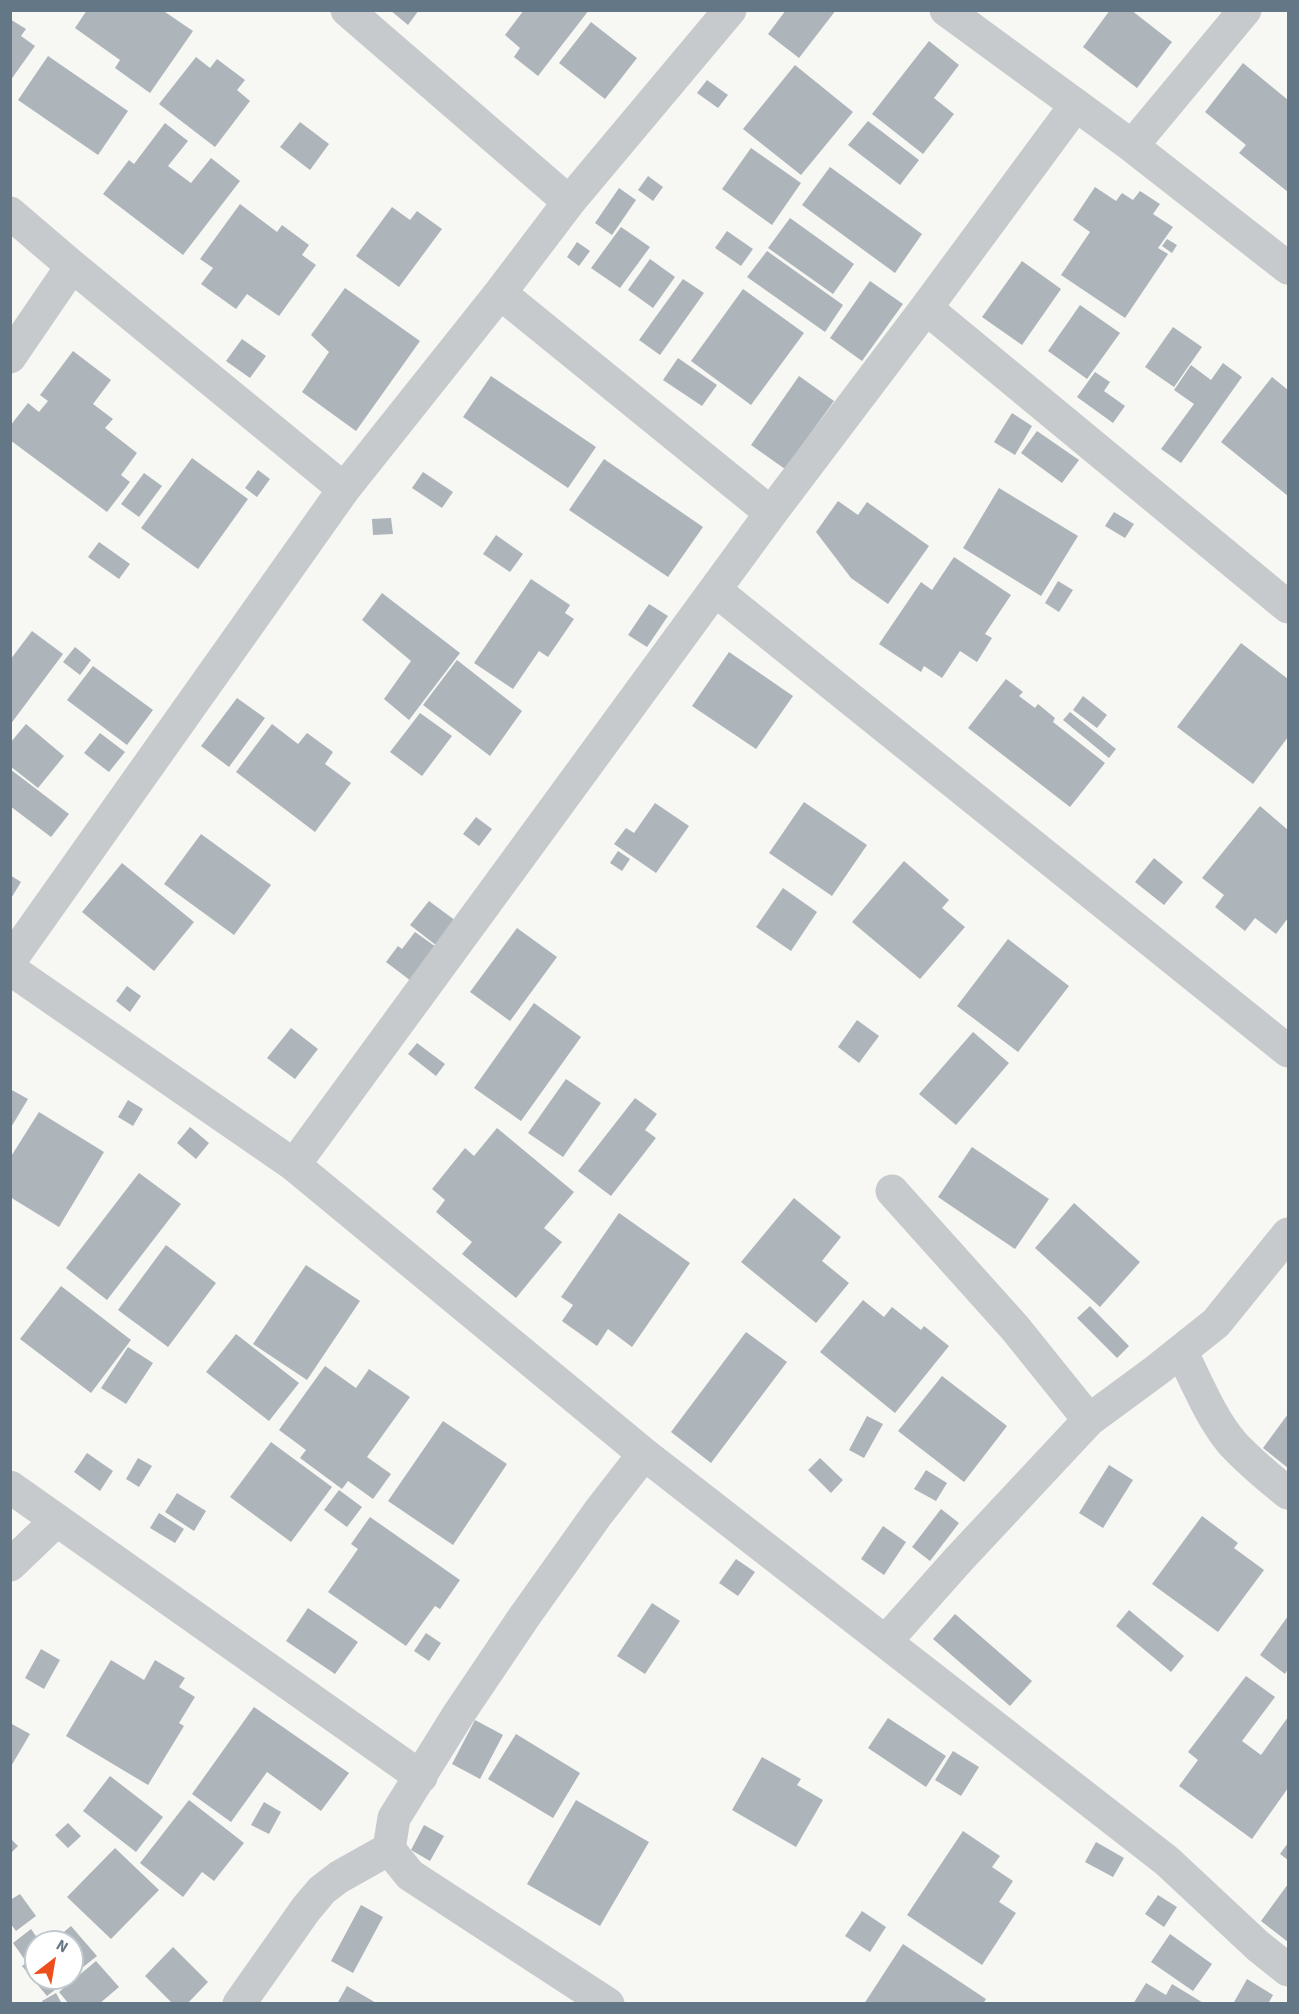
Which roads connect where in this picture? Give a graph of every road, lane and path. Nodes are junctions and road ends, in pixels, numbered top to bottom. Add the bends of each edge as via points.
1 (347, 10) edge
2 (730, 10) edge
3 (946, 10) edge
4 (1245, 10) edge
5 (1075, 106) junction
6 (1132, 146) junction
7 (568, 202) junction
8 (10, 213) edge
9 (72, 266) junction
10 (1288, 268) edge
11 (500, 293) junction
12 (926, 308) junction
13 (10, 357) edge
14 (344, 489) junction
15 (771, 513) junction
16 (715, 590) junction
17 (1288, 607) edge
18 (10, 961) edge
19 (10, 969) edge
20 (1288, 1052) edge
21 (294, 1165) junction
22 (892, 1191) dead end
23 (1288, 1234) edge
24 (1181, 1351) junction
25 (1089, 1420) junction
26 (644, 1454) junction
27 (10, 1487) edge
28 (1288, 1493) edge
29 (57, 1520) junction
30 (10, 1565) edge
31 (886, 1641) junction
32 (421, 1776) junction
33 (389, 1849) junction
34 (1288, 1970) edge
35 (606, 2003) edge
36 (238, 2004) edge

1 - 7 street
2 - 7 street
3 - 5 street
4 - 6 street
5 - 6 street
5 - 12 street
6 - 10 street
7 - 11 street
8 - 9 street
9 - 13 street
9 - 14 street
11 - 14 street
11 - 15 street
12 - 15 street
12 - 17 street
14 - 18 street
15 - 16 street
16 - 20 street
16 - 21 street
19 - 21 street
21 - 26 street
22 - 25 street via 1015,1328
23 - 24 street via 1216,1323
24 - 25 street
24 - 28 street via 1232,1443
25 - 31 street via 958,1558
26 - 31 street
26 - 32 street via 524,1617
27 - 29 street
29 - 30 street
29 - 32 street
31 - 34 street via 1167,1861
32 - 33 street via 394,1818
33 - 35 street via 410,1875
33 - 36 street via 339,1876 322,1890

